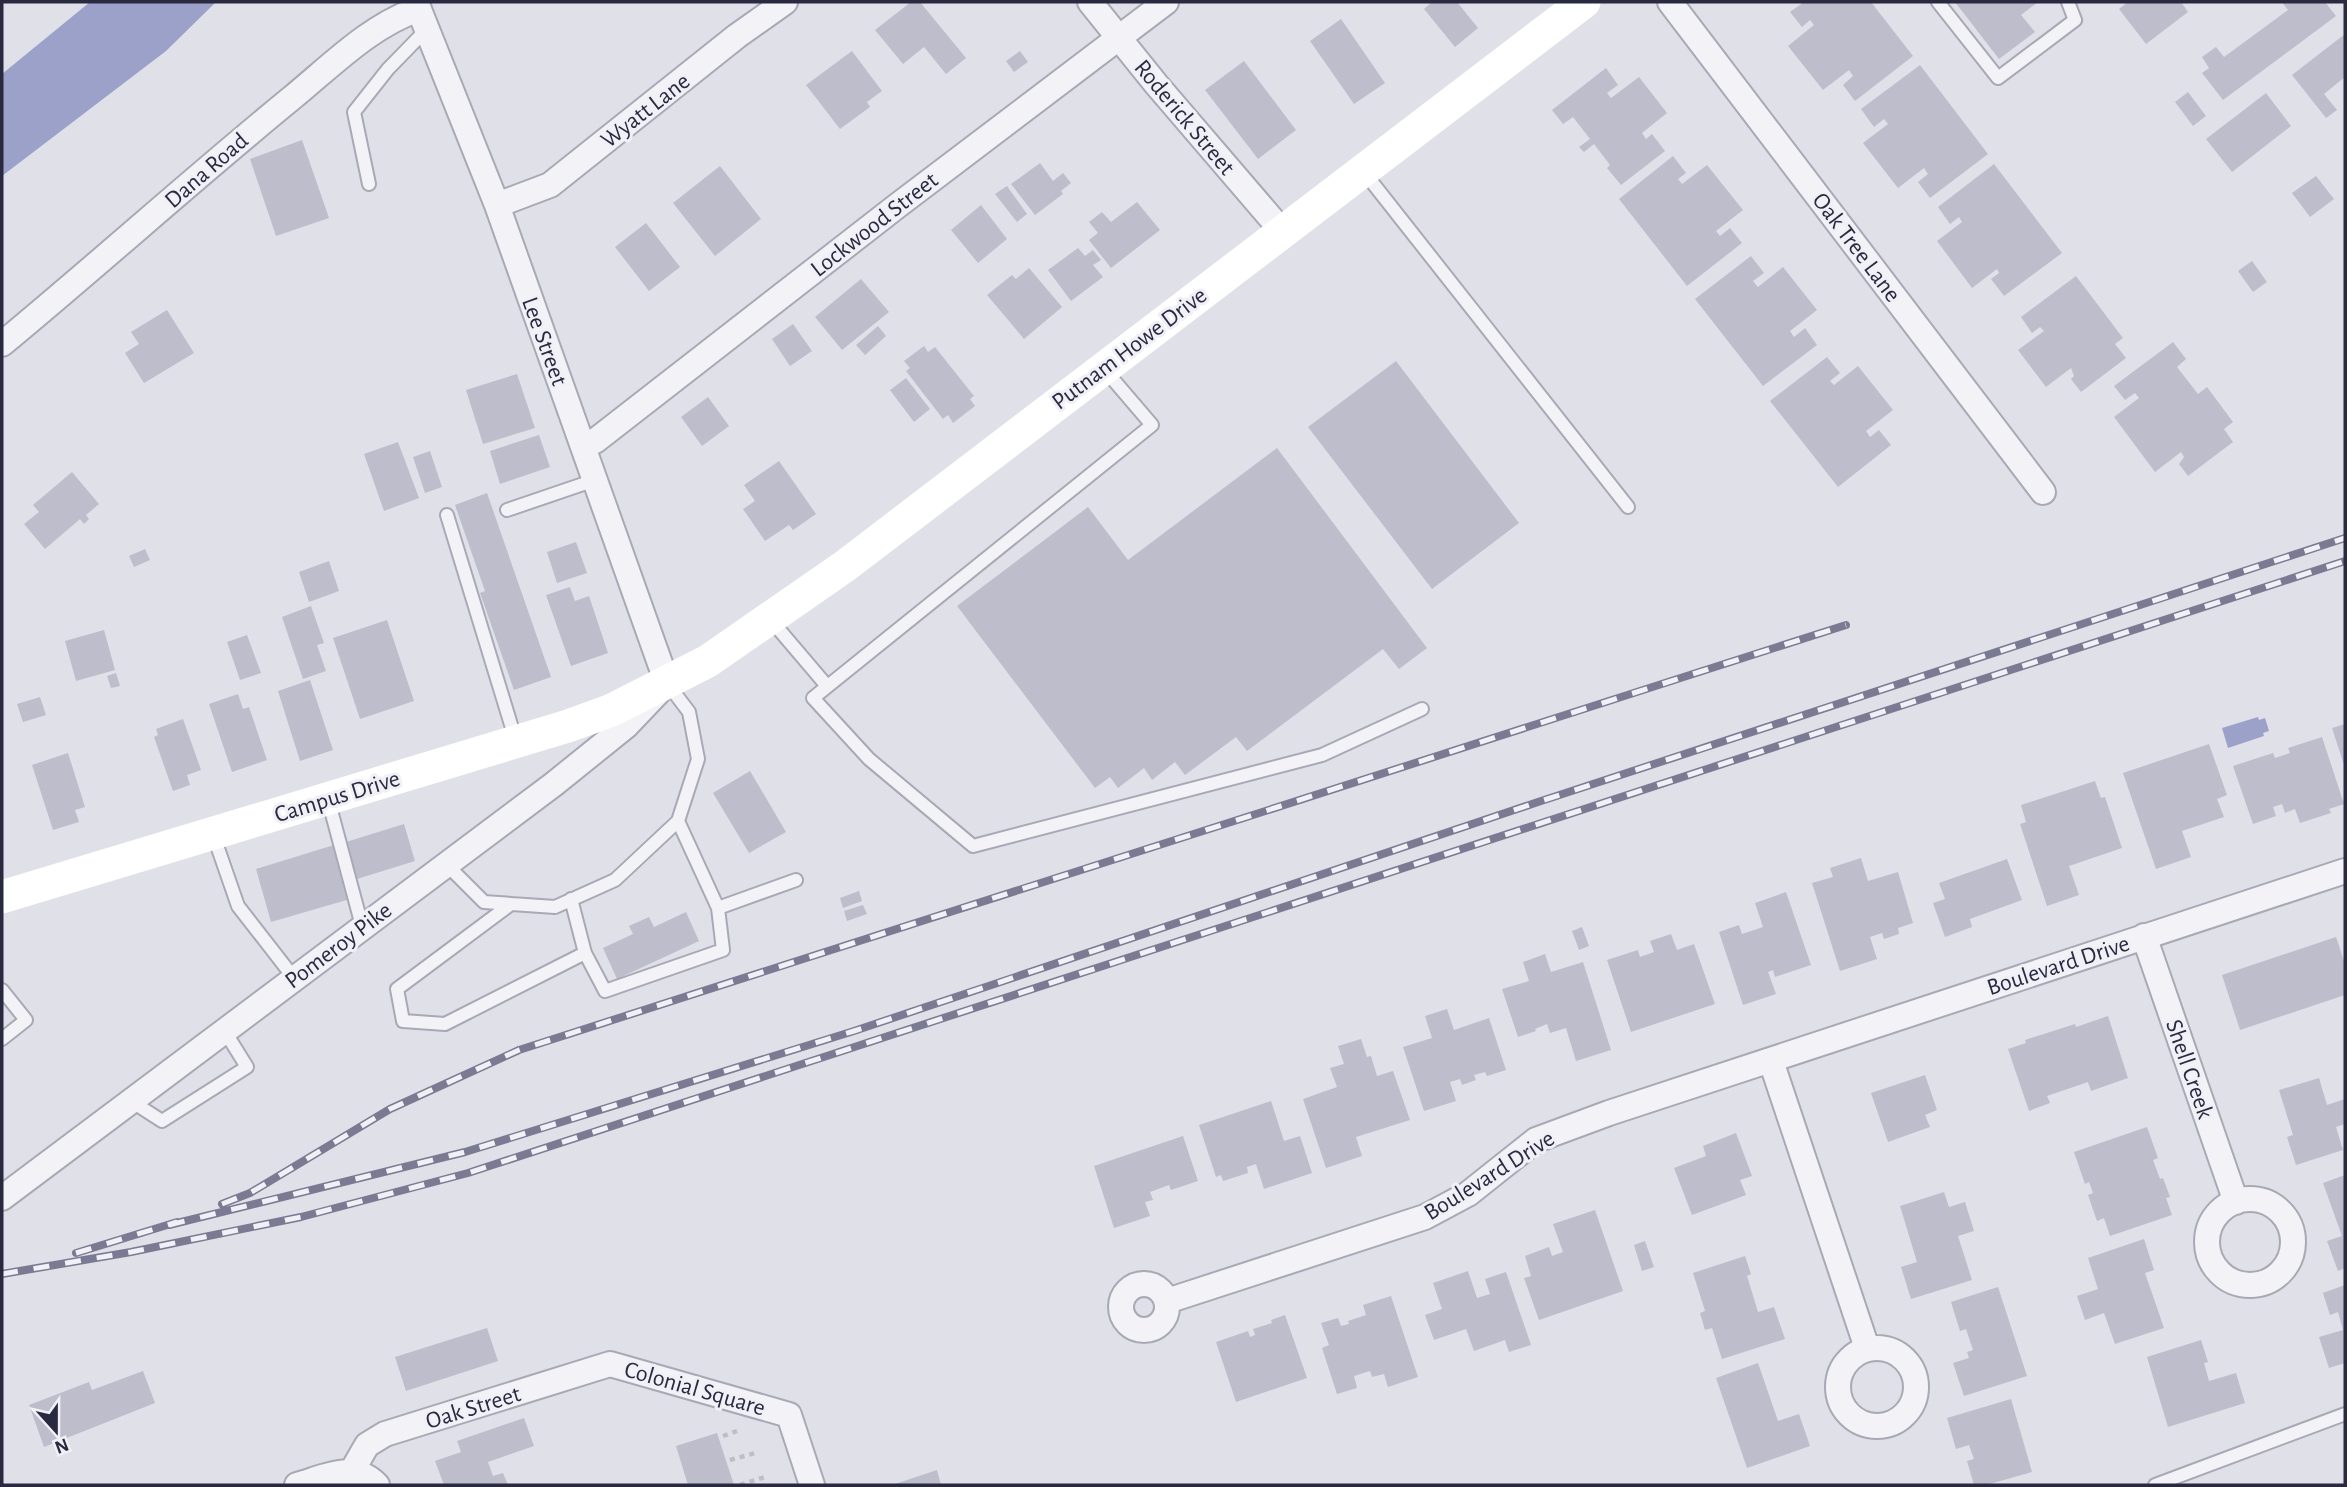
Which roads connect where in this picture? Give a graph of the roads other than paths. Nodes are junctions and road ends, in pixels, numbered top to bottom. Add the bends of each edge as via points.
1 (785, 2) edge
2 (1090, 2) edge
3 (1166, 2) edge
4 (1584, 2) edge
5 (1670, 2) edge
6 (1938, 2) edge
7 (2068, 2) edge
8 (421, 13) edge
9 (1119, 38) junction
10 (1362, 170) junction
11 (369, 184) dead end
12 (497, 205) junction
13 (1282, 232) junction
14 (2, 344) edge
15 (1104, 368) junction
16 (583, 446) junction
17 (595, 480) junction
18 (2043, 492) dead end
19 (1628, 508) dead end
20 (507, 510) dead end
21 (447, 515) dead end
22 (770, 618) junction
23 (667, 683) junction
24 (827, 686) junction
25 (1422, 709) dead end
26 (517, 742) junction
27 (328, 799) junction
28 (678, 821) junction
29 (213, 833) junction
30 (446, 864) junction
31 (2345, 871) edge
32 (796, 880) dead end
33 (2, 897) edge
34 (571, 899) junction
35 (511, 904) junction
36 (718, 908) junction
37 (362, 926) junction
38 (2144, 936) junction
39 (585, 953) junction
40 (294, 978) junction
41 (2, 990) edge
42 (224, 1030) junction
43 (2, 1039) edge
44 (1771, 1061) junction
45 (131, 1101) junction
46 (2, 1198) edge
47 (2236, 1202) dead end
48 (1167, 1301) dead end
49 (1867, 1348) dead end
50 (610, 1364) joint
51 (2345, 1414) edge
52 (352, 1471) junction
53 (297, 1485) edge
54 (377, 1485) edge
55 (813, 1485) edge
56 (2155, 1485) edge

1 - 12 street, Wyatt Lane via 550,184
2 - 9 street, Roderick Street
3 - 9 street, Lockwood Street
4 - 10 street, Putnam Howe Drive
5 - 18 street, Oak Tree Lane
6 - 7 lane via 1998,78 2075,20
8 - 11 lane via 388,69 354,112
8 - 12 street, Lee Street
8 - 14 street, Dana Road via 408,13 371,34
9 - 13 street, Roderick Street
9 - 16 street, Lockwood Street
10 - 13 street, Putnam Howe Drive
10 - 19 lane
12 - 16 street, Lee Street
13 - 15 street, Putnam Howe Drive
15 - 22 street, Putnam Howe Drive
15 - 24 lane via 1152,425
16 - 17 street, Lee Street
17 - 20 lane
17 - 23 street, Lee Street
21 - 26 lane
22 - 23 street, Putnam Howe Drive
22 - 24 lane
23 - 26 street, Campus Drive via 612,710
23 - 28 lane via 689,712 698,759
23 - 30 street, Pomeroy Pike via 611,740
24 - 25 lane via 813,698 869,759 973,846 1322,755
26 - 27 street, Campus Drive
27 - 29 street, Campus Drive
27 - 37 lane
28 - 34 lane via 615,880
28 - 36 lane
29 - 33 street, Campus Drive
29 - 40 lane via 237,906
30 - 35 lane via 484,902
30 - 37 street, Pomeroy Pike
31 - 38 street, Boulevard Drive
32 - 36 lane
34 - 35 lane via 555,907
34 - 39 lane
35 - 39 lane via 397,989 403,1021 445,1024
36 - 39 lane via 723,950 605,991
37 - 40 street, Pomeroy Pike
38 - 44 street, Boulevard Drive
38 - 47 street, Shell Creek
40 - 42 street, Pomeroy Pike
41 - 43 lane via 26,1020
42 - 45 street, Pomeroy Pike
42 - 45 lane via 247,1067 162,1121
44 - 48 street, Boulevard Drive via 1536,1140 1468,1194 1425,1217
44 - 49 street
45 - 46 street, Pomeroy Pike
50 - 52 street, Oak Street via 385,1434 368,1445
50 - 55 street, Colonial Square via 789,1415
51 - 56 lane
52 - 53 street
52 - 54 street

